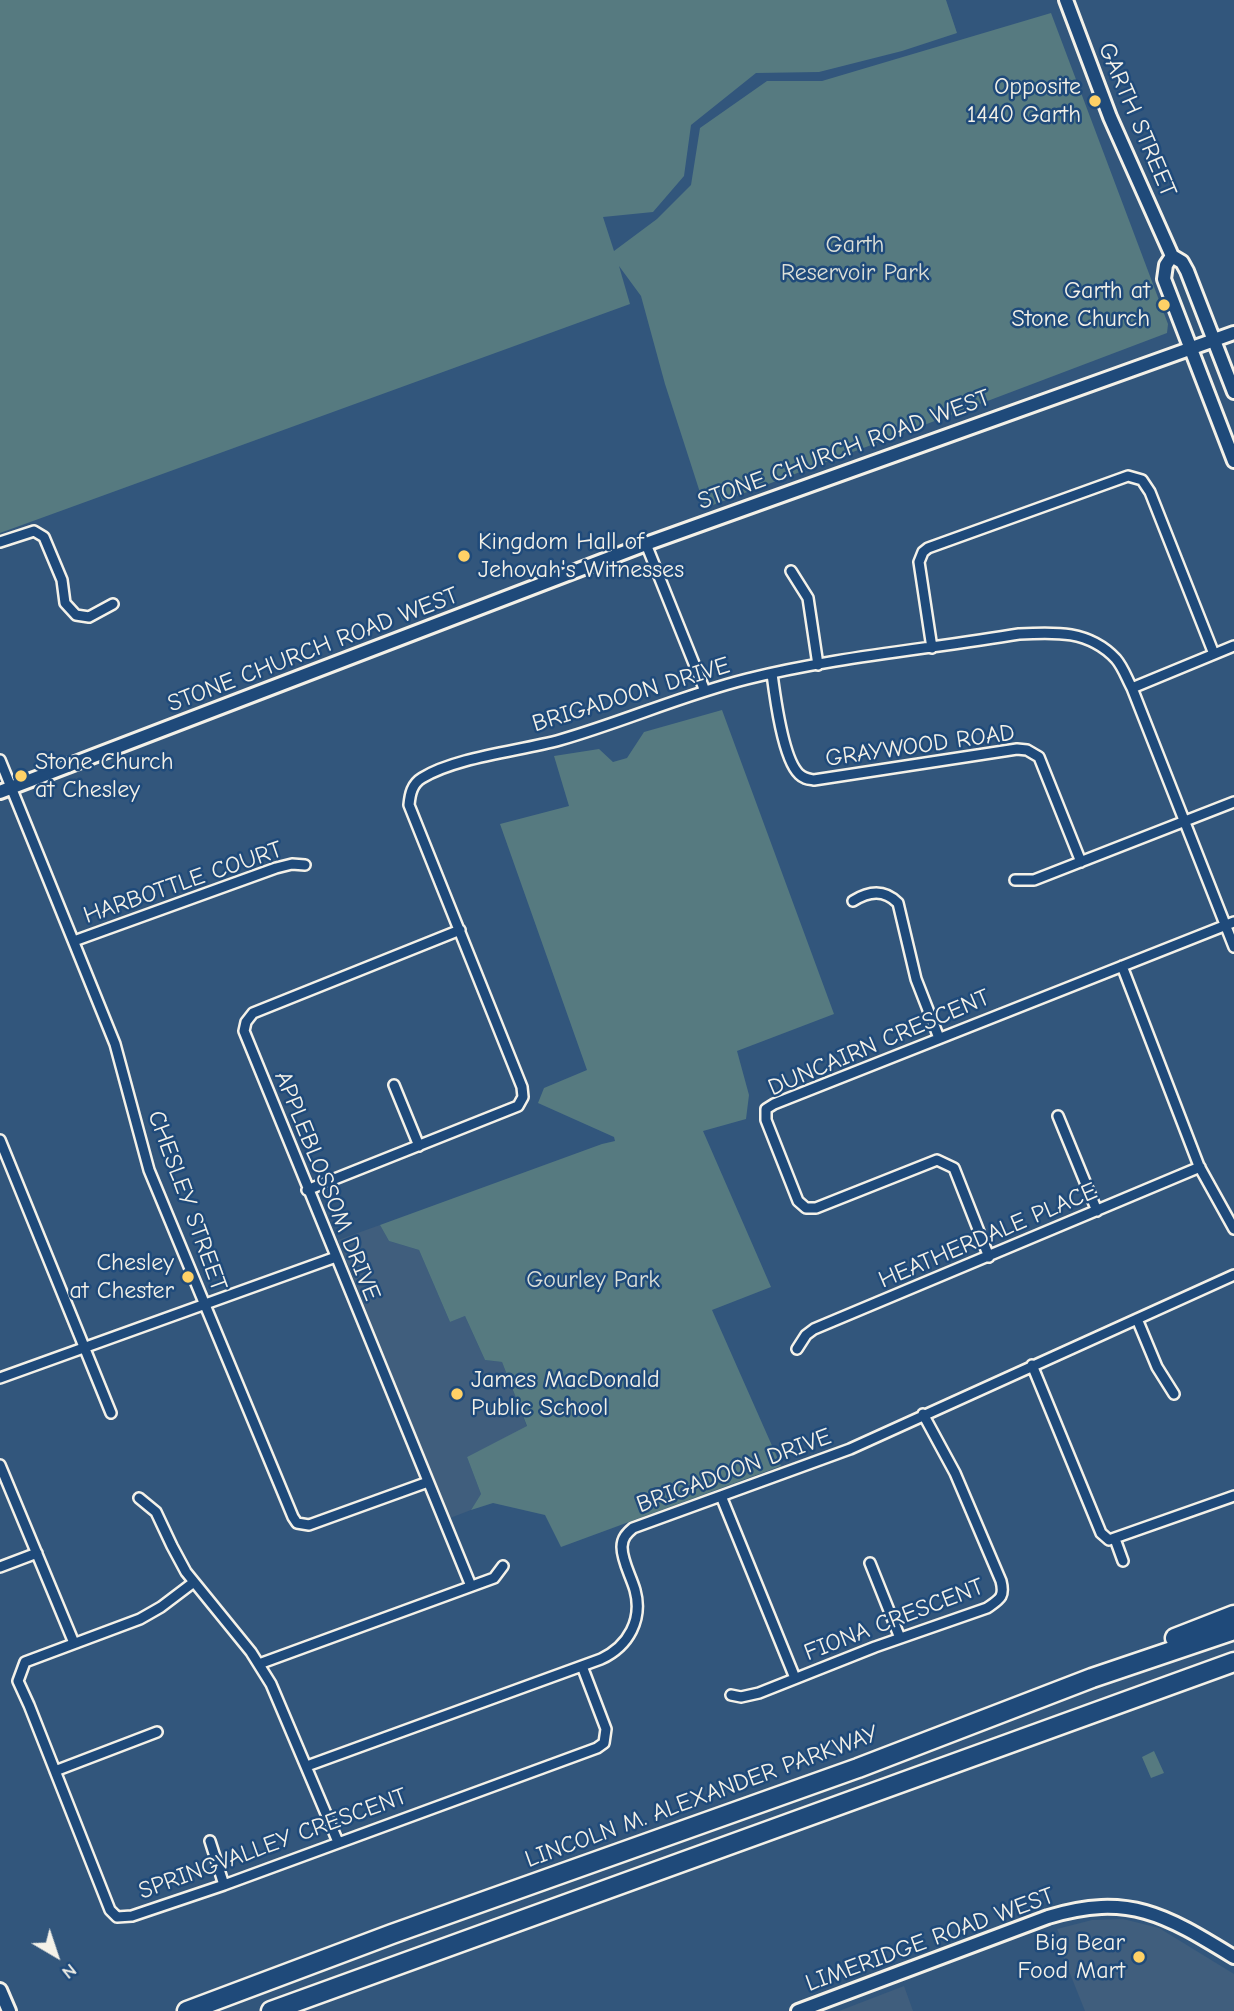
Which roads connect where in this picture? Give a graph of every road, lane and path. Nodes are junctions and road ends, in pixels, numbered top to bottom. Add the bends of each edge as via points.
1 (1066, 0) edge
2 (1172, 256) junction
3 (1234, 333) edge
4 (1213, 340) junction
5 (1189, 348) junction
6 (1234, 392) edge
7 (1215, 414) junction
8 (1234, 447) edge
9 (1234, 461) edge
10 (0, 542) edge
11 (646, 544) junction
12 (791, 571) dead end
13 (113, 604) dead end
14 (1234, 646) edge
15 (932, 648) junction
16 (1214, 654) junction
17 (818, 666) junction
18 (772, 674) junction
19 (1132, 688) junction
20 (705, 691) junction
21 (0, 760) edge
22 (5, 790) edge
23 (1234, 802) edge
24 (1184, 821) junction
25 (1081, 862) junction
26 (305, 865) dead end
27 (1015, 880) dead end
28 (853, 901) dead end
29 (1230, 924) edge
30 (460, 930) junction
31 (74, 941) junction
32 (1234, 947) edge
33 (1122, 966) junction
34 (939, 1038) junction
35 (394, 1085) dead end
36 (1058, 1116) dead end
37 (0, 1140) edge
38 (419, 1146) junction
39 (1200, 1167) junction
40 (307, 1190) junction
41 (1097, 1211) junction
42 (1234, 1229) edge
43 (989, 1256) junction
44 (336, 1257) junction
45 (1234, 1275) edge
46 (203, 1303) junction
47 (1137, 1319) junction
48 (83, 1347) junction
49 (797, 1349) dead end
50 (1032, 1365) junction
51 (0, 1378) edge
52 (1174, 1394) dead end
53 (111, 1413) dead end
54 (923, 1414) junction
55 (0, 1465) edge
56 (428, 1482) junction
57 (721, 1496) junction
58 (1234, 1496) edge
59 (139, 1498) dead end
60 (1115, 1539) junction
61 (37, 1553) junction
62 (1123, 1561) dead end
63 (870, 1563) dead end
64 (503, 1566) dead end
65 (0, 1567) edge
66 (194, 1582) junction
67 (471, 1587) junction
68 (1234, 1615) edge
69 (1234, 1630) edge
70 (900, 1638) junction
71 (74, 1643) junction
72 (1234, 1662) edge
73 (259, 1664) junction
74 (582, 1666) junction
75 (1234, 1673) edge
76 (795, 1678) junction
77 (1092, 1678) junction
78 (1184, 1680) junction
79 (732, 1695) dead end
80 (156, 1732) dead end
81 (307, 1766) junction
82 (55, 1770) junction
83 (210, 1841) dead end
84 (338, 1842) junction
85 (224, 1885) junction
86 (1234, 1957) edge
87 (0, 1990) edge
88 (9, 2011) edge
89 (187, 2011) edge
90 (271, 2011) edge
91 (798, 2011) edge

1 - 2 main road, GARTH STREET via 1110,117
2 - 4 main road, GARTH STREET via 1187,271
2 - 5 main road via 1164,279
3 - 4 main road, STONE CHURCH ROAD WEST
4 - 5 main road, STONE CHURCH ROAD WEST
4 - 6 main road, GARTH STREET
5 - 7 main road
5 - 11 main road, STONE CHURCH ROAD WEST
7 - 8 main road
7 - 9 main road
10 - 13 street via 34,531 44,537 62,580 65,603 76,615 89,617
11 - 20 street
11 - 22 main road, STONE CHURCH ROAD WEST
12 - 17 street via 808,598
14 - 16 street
15 - 16 street via 919,562 923,552 1128,476 1142,480 1150,492
15 - 17 street, BRIGADOON DRIVE
15 - 19 street, BRIGADOON DRIVE via 1019,634 1073,634 1117,660
16 - 19 street
17 - 18 street, BRIGADOON DRIVE
18 - 20 street, BRIGADOON DRIVE
18 - 25 street, GRAYWOOD ROAD via 781,730 802,777 814,780 1027,750 1039,757
19 - 24 street, BRIGADOON DRIVE
20 - 30 street, BRIGADOON DRIVE via 598,729 470,760 421,778 410,791 409,805
21 - 22 street, CHESLEY STREET
22 - 31 street, CHESLEY STREET
23 - 24 street
24 - 25 street
24 - 29 street, BRIGADOON DRIVE
25 - 27 street via 1034,880
26 - 31 street, HARBOTTLE COURT via 276,868
28 - 34 street via 881,892 898,903 916,979
29 - 32 street, BRIGADOON DRIVE
29 - 33 street, DUNCAIRN CRESCENT
30 - 38 street, BRIGADOON DRIVE via 523,1097 518,1106
30 - 40 street, APPLEBLOSSOM DRIVE via 250,1014 245,1037
31 - 46 street, CHESLEY STREET via 115,1044 146,1162
33 - 34 street, DUNCAIRN CRESCENT
33 - 39 street
34 - 43 street, DUNCAIRN CRESCENT via 775,1104 766,1110 766,1120 806,1208 937,1160 948,1163
35 - 38 street
36 - 41 street
37 - 48 street
38 - 40 street, BRIGADOON DRIVE
39 - 41 street, HEATHERDALE PLACE
39 - 42 street
40 - 44 street, APPLEBLOSSOM DRIVE
41 - 43 street, HEATHERDALE PLACE
43 - 49 street, HEATHERDALE PLACE via 814,1329
44 - 46 street
44 - 56 street, APPLEBLOSSOM DRIVE
45 - 47 street, BRIGADOON DRIVE
46 - 48 street
46 - 56 street, CHESLEY STREET via 298,1522 310,1525
47 - 50 street, BRIGADOON DRIVE
47 - 52 street
48 - 51 street
48 - 53 street
50 - 54 street, BRIGADOON DRIVE
50 - 60 street via 1101,1533 1108,1541
54 - 57 street, BRIGADOON DRIVE via 850,1449
54 - 70 street, FIONA CRESCENT via 955,1473 1004,1593 987,1608
55 - 61 street
56 - 67 street, APPLEBLOSSOM DRIVE
57 - 74 street, BRIGADOON DRIVE via 627,1534 622,1547 636,1597 635,1623 615,1651
57 - 76 street, FIONA CRESCENT
58 - 60 street
59 - 66 street via 156,1512
60 - 62 street
61 - 65 street
61 - 71 street
63 - 70 street
64 - 67 street via 494,1578
66 - 71 street, SPRINGVALLEY CRESCENT via 147,1615
66 - 73 street
67 - 73 street
68 - 77 highway via 1125,1657
69 - 77 highway, LINCOLN M. ALEXANDER PARKWAY
70 - 76 street, FIONA CRESCENT
71 - 82 street, SPRINGVALLEY CRESCENT via 25,1662 18,1681
72 - 78 highway
73 - 81 street
74 - 81 street, BRIGADOON DRIVE
74 - 84 street, SPRINGVALLEY CRESCENT via 606,1729 604,1743
75 - 78 highway via 1199,1683
76 - 79 street via 757,1694
77 - 89 highway, LINCOLN M. ALEXANDER PARKWAY via 858,1768
78 - 90 highway
80 - 82 street
81 - 84 street
82 - 85 street, SPRINGVALLEY CRESCENT via 110,1910 117,1917
83 - 85 street
84 - 85 street, SPRINGVALLEY CRESCENT
86 - 91 main road, LIMERIDGE ROAD WEST via 1157,1914 1123,1907 1088,1907 1048,1917
87 - 88 main road

